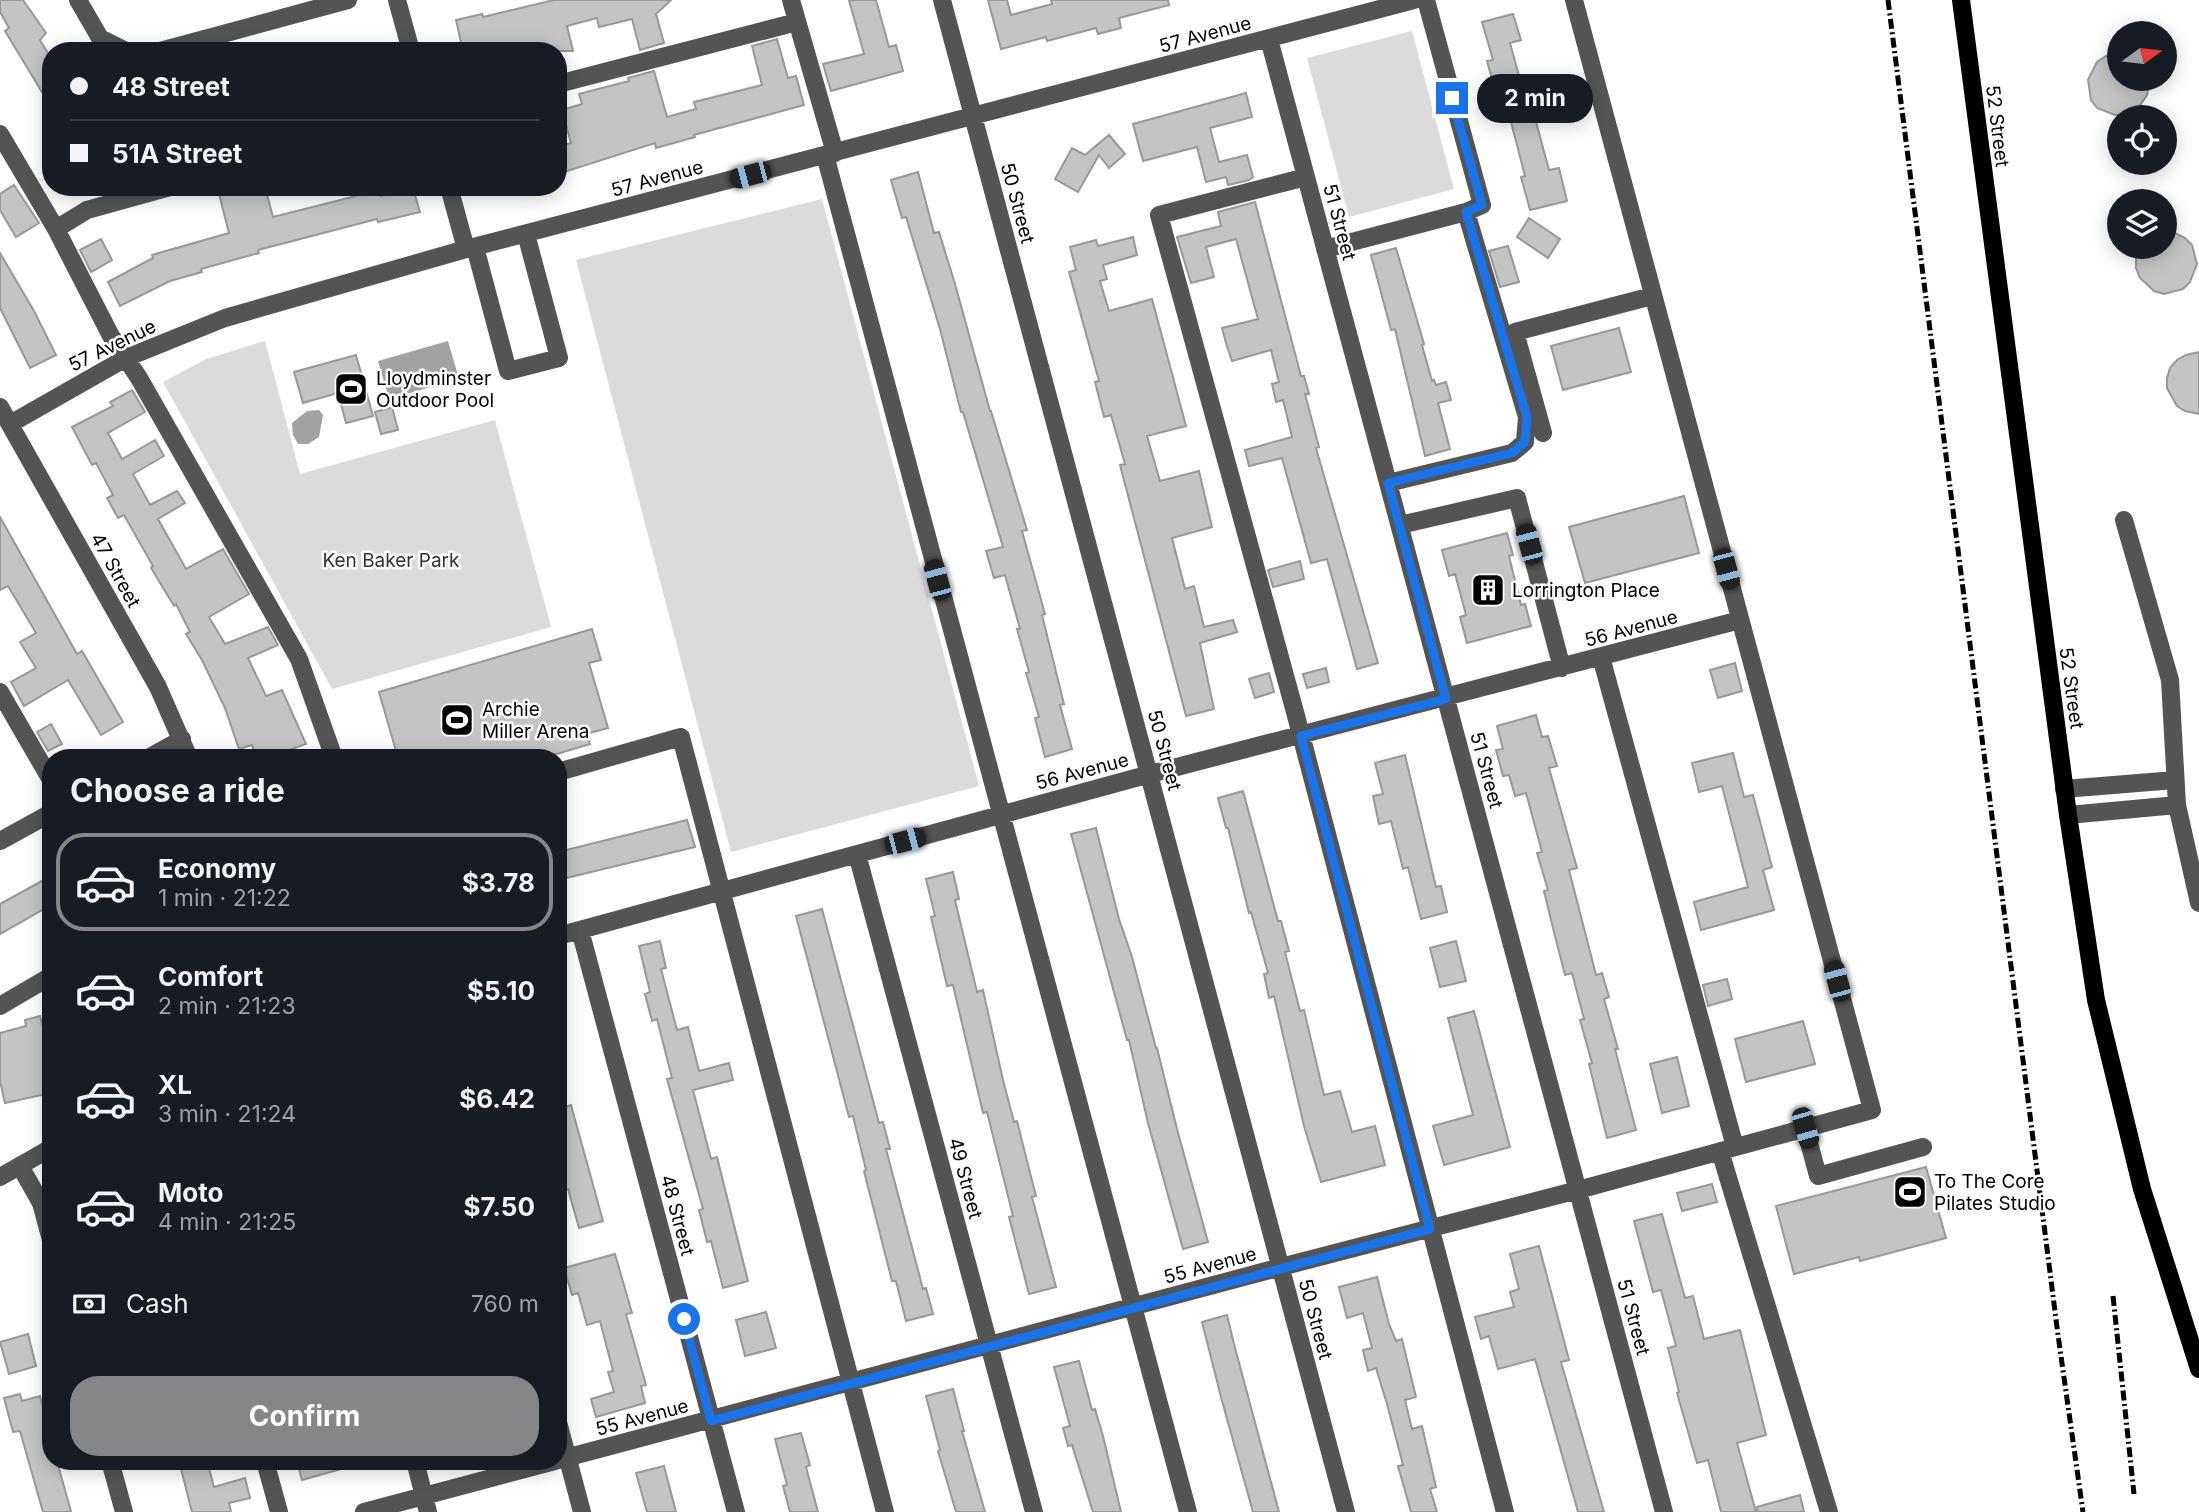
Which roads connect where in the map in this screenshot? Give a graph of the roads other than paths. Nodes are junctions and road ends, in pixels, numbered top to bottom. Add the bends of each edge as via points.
1 (78, 0) edge
2 (348, 0) edge
3 (397, 0) edge
4 (791, 0) edge
5 (942, 0) edge
6 (1413, 0) edge
7 (1426, 0) edge
8 (1574, 0) edge
9 (1961, 0) edge
10 (797, 22) junction
11 (1269, 39) junction
12 (108, 42) edge
13 (193, 42) edge
14 (409, 42) edge
15 (567, 82) edge
16 (973, 116) junction
17 (0, 134) edge
18 (830, 154) junction
19 (1306, 177) junction
20 (138, 196) edge
21 (452, 196) edge
22 (1466, 212) junction
23 (56, 229) junction
24 (526, 234) junction
25 (471, 248) junction
26 (1325, 249) junction
27 (1652, 296) junction
28 (126, 358) junction
29 (0, 407) edge
30 (10, 424) junction
31 (1543, 433) dead end
32 (1388, 483) junction
33 (2124, 520) dead end
34 (1400, 525) junction
35 (1740, 620) junction
36 (1601, 657) junction
37 (1562, 668) junction
38 (0, 692) edge
39 (1446, 699) junction
40 (1301, 736) junction
41 (182, 739) junction
42 (165, 749) edge
43 (186, 749) edge
44 (331, 749) edge
45 (42, 764) edge
46 (567, 769) edge
47 (1150, 774) junction
48 (2175, 780) junction
49 (2064, 789) junction
50 (2177, 805) junction
51 (1000, 815) junction
52 (2068, 815) junction
53 (42, 818) edge
54 (0, 841) edge
55 (857, 854) junction
56 (2195, 872) edge
57 (721, 891) junction
58 (2199, 903) edge
59 (579, 930) junction
60 (567, 933) edge
61 (42, 981) edge
62 (0, 1006) edge
63 (1805, 1128) junction
64 (1923, 1147) dead end
65 (1728, 1149) junction
66 (42, 1153) edge
67 (20, 1166) junction
68 (0, 1177) edge
69 (1578, 1190) junction
70 (42, 1206) edge
71 (1430, 1229) junction
72 (1281, 1267) junction
73 (1134, 1307) junction
74 (989, 1346) junction
75 (2199, 1369) edge
76 (851, 1383) junction
77 (711, 1421) junction
78 (567, 1458) edge
79 (112, 1470) edge
80 (267, 1470) edge
81 (417, 1470) edge
82 (530, 1470) edge
83 (564, 1470) edge
84 (426, 1504) edge
85 (124, 1512) edge
86 (279, 1512) edge
87 (364, 1512) edge
88 (582, 1512) edge
89 (736, 1512) edge
90 (885, 1512) edge
91 (1034, 1512) edge
92 (1188, 1512) edge
93 (1346, 1512) edge
94 (1505, 1512) edge
95 (1664, 1512) edge
96 (1829, 1512) edge

1 - 12 street via 100,38
2 - 13 street
3 - 14 street
4 - 10 street
5 - 16 street, 50 Street
6 - 11 street, 57 Avenue
7 - 22 street via 1482,205
8 - 27 street
9 - 49 main road, 52 Street
10 - 15 street
10 - 18 street
11 - 16 street, 57 Avenue
11 - 19 street, 51 Street
16 - 18 street, 57 Avenue
16 - 47 street, 50 Street
17 - 23 street
18 - 24 street, 57 Avenue
18 - 51 street
19 - 26 street, 51 Street
19 - 40 street via 1158,215
20 - 23 street via 87,210
21 - 25 street
22 - 26 street
22 - 32 street via 1527,417 1525,442 1512,453
23 - 28 street
24 - 25 street, 57 Avenue
24 - 25 street via 559,358 508,371
25 - 28 street, 57 Avenue via 225,318
26 - 32 street, 51 Street
27 - 31 street via 1515,332
27 - 35 street
28 - 30 street, 57 Avenue
28 - 44 street via 299,659
29 - 30 street, 47 Street
30 - 41 street, 47 Street via 158,687
32 - 34 street, 51 Street
33 - 48 street via 2170,680
34 - 37 street via 1517,498
34 - 39 street, 51 Street
35 - 36 street, 56 Avenue
35 - 63 street, 55 Avenue via 1872,1110
36 - 37 street, 56 Avenue
36 - 65 street
37 - 39 street, 56 Avenue
38 - 45 street
39 - 40 street, 56 Avenue
39 - 69 street, 51 Street
40 - 47 street, 56 Avenue
40 - 71 street
41 - 42 street
41 - 43 street, 47 Street
46 - 57 street via 681,737
47 - 51 street, 56 Avenue
47 - 72 street, 50 Street
48 - 49 street
48 - 50 street
49 - 52 main road, 52 Street
50 - 52 street
50 - 56 street
51 - 55 street, 56 Avenue
51 - 73 street
52 - 75 main road, 52 Street via 2106,1047 2142,1189
53 - 54 street
55 - 57 street, 56 Avenue
55 - 74 street, 49 Street
56 - 58 street
57 - 59 street, 56 Avenue
57 - 76 street
59 - 60 street, 56 Avenue
59 - 77 street, 48 Street
61 - 62 street
63 - 64 street via 1818,1176
63 - 65 street, 55 Avenue
65 - 69 street, 55 Avenue
65 - 96 street
66 - 67 street
67 - 68 street
67 - 70 street
69 - 71 street, 55 Avenue
69 - 95 street, 51 Street
71 - 72 street, 55 Avenue
71 - 94 street
72 - 73 street, 55 Avenue
72 - 93 street, 50 Street
73 - 74 street, 55 Avenue
73 - 92 street
74 - 76 street, 55 Avenue
74 - 91 street, 49 Street
76 - 77 street, 55 Avenue
76 - 90 street
77 - 78 street, 55 Avenue
77 - 89 street, 48 Street
79 - 85 street
80 - 86 street
81 - 84 street
82 - 84 street, 55 Avenue
83 - 88 street
84 - 87 street, 55 Avenue

